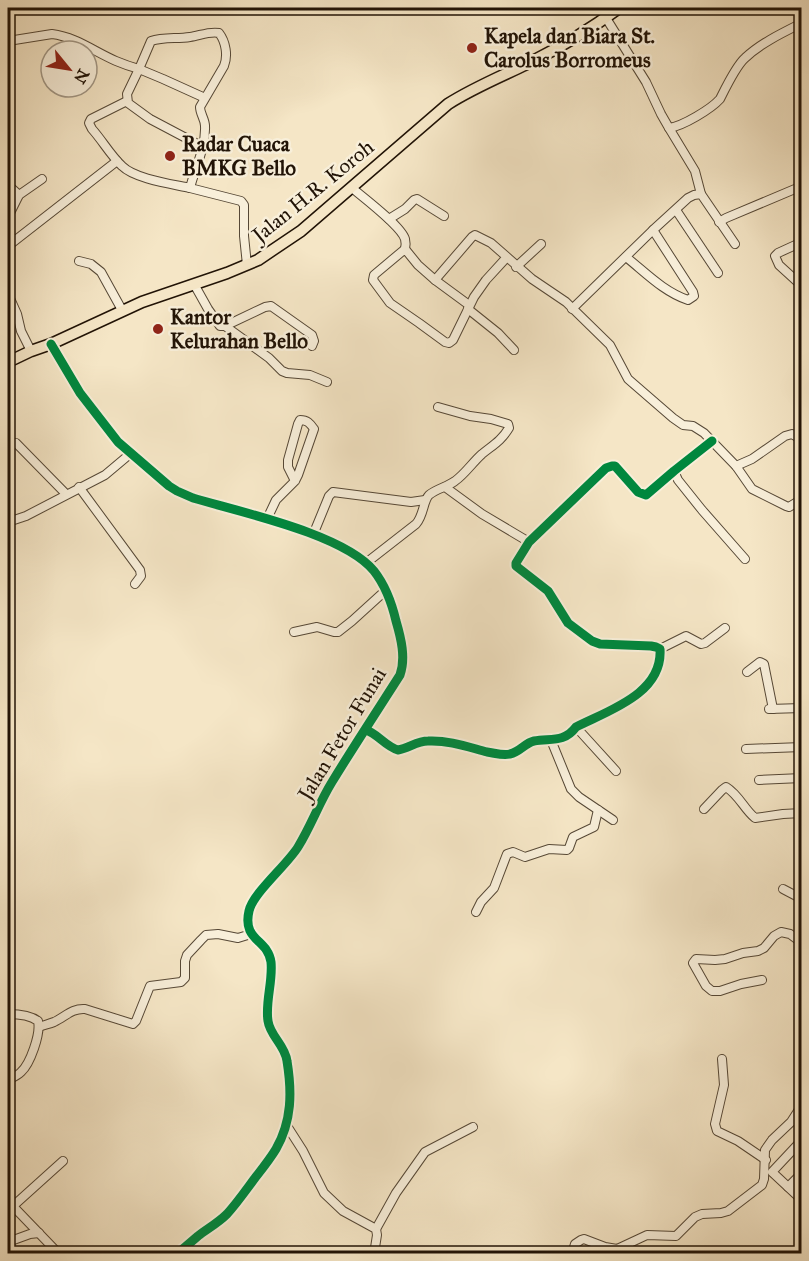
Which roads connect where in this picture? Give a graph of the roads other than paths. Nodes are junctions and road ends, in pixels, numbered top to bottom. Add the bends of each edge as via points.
1 (619, 8) edge
2 (606, 18) junction
3 (801, 23) edge
4 (8, 41) edge
5 (139, 69) junction
6 (205, 98) junction
7 (127, 101) junction
8 (669, 128) junction
9 (203, 147) junction
10 (117, 161) junction
11 (42, 179) dead end
12 (8, 185) edge
13 (801, 186) edge
14 (190, 188) junction
15 (352, 188) junction
16 (701, 194) junction
17 (19, 195) junction
18 (676, 210) junction
19 (444, 216) dead end
20 (8, 217) edge
21 (388, 219) junction
22 (719, 222) junction
23 (653, 230) junction
24 (801, 242) edge
25 (541, 244) dead end
26 (735, 244) dead end
27 (8, 246) edge
28 (405, 249) junction
29 (507, 257) junction
30 (626, 257) junction
31 (79, 261) dead end
32 (247, 265) junction
33 (516, 267) junction
34 (718, 273) dead end
35 (435, 280) junction
36 (194, 284) junction
37 (801, 286) edge
38 (8, 294) edge
39 (468, 307) junction
40 (572, 309) junction
41 (122, 310) junction
42 (225, 326) junction
43 (51, 344) junction
44 (312, 346) dead end
45 (514, 350) dead end
46 (31, 351) junction
47 (8, 362) edge
48 (327, 382) dead end
49 (438, 407) dead end
50 (801, 440) edge
51 (712, 441) junction
52 (16, 443) dead end
53 (130, 454) junction
54 (736, 466) junction
55 (674, 471) junction
56 (295, 481) junction
57 (79, 487) junction
58 (445, 488) junction
59 (66, 494) junction
60 (801, 499) edge
61 (425, 500) junction
62 (267, 519) junction
63 (8, 522) edge
64 (313, 534) junction
65 (529, 542) junction
66 (745, 559) dead end
67 (366, 563) junction
68 (135, 584) dead end
69 (385, 591) junction
70 (725, 628) dead end
71 (294, 632) dead end
72 (660, 649) junction
73 (747, 672) dead end
74 (801, 708) edge
75 (576, 726) junction
76 (366, 730) junction
77 (551, 740) junction
78 (801, 747) edge
79 (746, 749) dead end
80 (616, 771) dead end
81 (801, 778) edge
82 (759, 780) dead end
83 (704, 809) dead end
84 (598, 810) junction
85 (801, 813) edge
86 (613, 820) dead end
87 (783, 889) dead end
88 (801, 899) edge
89 (476, 912) dead end
90 (251, 934) junction
91 (801, 943) edge
92 (762, 980) dead end
93 (8, 1014) edge
94 (39, 1026) junction
95 (722, 1059) dead end
96 (8, 1080) edge
97 (801, 1105) edge
98 (287, 1126) junction
99 (473, 1127) dead end
100 (801, 1140) edge
101 (766, 1160) junction
102 (63, 1161) dead end
103 (801, 1173) edge
104 (788, 1187) junction
105 (801, 1200) edge
106 (10, 1204) edge
107 (376, 1229) junction
108 (39, 1233) junction
109 (8, 1242) edge
110 (287, 1253) edge
111 (59, 1254) edge
112 (177, 1254) edge
113 (262, 1254) edge
114 (278, 1254) edge
115 (301, 1254) edge
116 (310, 1254) edge
117 (374, 1254) edge
118 (572, 1254) edge

1 - 2 main road, Jalan H.R. Koroh
2 - 8 street
2 - 15 main road, Jalan H.R. Koroh via 528,64 447,104
3 - 8 street via 746,57 716,103 689,121
4 - 5 street via 59,35
5 - 6 street
5 - 6 street via 152,40 219,33 226,62
5 - 7 street
6 - 9 street via 200,109 205,129
7 - 9 street via 150,119
7 - 10 street via 89,123
8 - 16 street via 695,171
9 - 14 street
10 - 14 street via 132,173
10 - 27 street
11 - 17 street
12 - 17 street
13 - 22 street
14 - 32 street via 242,201
15 - 21 street
15 - 32 main road, Jalan H.R. Koroh via 301,231
16 - 18 street via 688,198
16 - 22 street
17 - 20 street
18 - 23 street
18 - 34 street
19 - 21 street via 417,199
21 - 28 street via 404,237
22 - 26 street
23 - 30 street
23 - 30 street via 694,296 688,300 678,297
24 - 37 street via 775,256
25 - 33 street
28 - 35 street
28 - 39 street via 373,278 386,300 449,344
29 - 33 street
29 - 35 street via 491,243 474,236
29 - 39 street
30 - 40 street
31 - 41 street via 101,272
32 - 36 main road, Jalan H.R. Koroh
33 - 40 street
35 - 39 street
36 - 41 main road, Jalan H.R. Koroh
36 - 42 street via 216,321
38 - 46 street
39 - 45 street
40 - 51 street via 610,345 628,380 673,418 695,427
41 - 43 main road, Jalan H.R. Koroh
42 - 44 street via 272,306 312,335
42 - 48 street via 282,371
43 - 46 main road, Jalan H.R. Koroh
43 - 53 street, Jalan Fetor Funai via 80,393
46 - 47 main road, Jalan H.R. Koroh
49 - 58 street via 509,426 494,446
50 - 54 street via 792,434 785,436
51 - 54 street
51 - 55 street
52 - 59 street
53 - 57 street via 105,475
53 - 62 street, Jalan Fetor Funai via 177,491
54 - 60 street via 752,489 762,495 788,507
55 - 65 street via 646,495 638,492 615,466 609,466
55 - 66 street
56 - 56 street via 314,429 304,420 298,424 288,460
56 - 62 street via 276,500
57 - 59 street
57 - 68 street via 138,567 141,576
58 - 61 street
58 - 65 street
59 - 63 street
61 - 64 street via 333,492
61 - 67 street via 418,522
62 - 64 street, Jalan Fetor Funai
64 - 67 street, Jalan Fetor Funai
65 - 72 street via 516,566 548,591 568,623 597,643
67 - 69 street, Jalan Fetor Funai
69 - 71 street via 338,632 314,627
69 - 76 street, Jalan Fetor Funai via 397,624 402,664 400,675
70 - 72 street via 705,643 686,636
72 - 75 street via 659,663 648,685 629,701
73 - 74 street via 760,662 764,664 770,709
75 - 77 street via 571,734
75 - 80 street
76 - 77 street via 398,750 431,740 510,754 531,742
76 - 90 street, Jalan Fetor Funai via 331,783 297,848 250,907
77 - 84 street via 571,789
78 - 79 street
81 - 82 street
83 - 85 street via 726,787 755,818
84 - 86 street
84 - 89 street via 594,827 573,837 567,850 549,849 525,857 507,854 494,888
87 - 88 street
90 - 94 street via 238,938 206,935 186,957 183,981 150,986 133,1024 82,1008
90 - 98 street via 270,955 272,977 267,1016 270,1030 287,1059
91 - 92 street via 781,932 758,951 725,959 696,959 693,963 712,991
93 - 94 street via 34,1018
94 - 96 street via 25,1067
95 - 101 street via 724,1084 715,1128
97 - 101 street via 767,1147
98 - 107 street via 324,1193 343,1211
98 - 112 street via 275,1150 235,1205
99 - 107 street via 425,1152
100 - 104 street via 772,1172
101 - 118 street via 762,1185 728,1211 698,1216 676,1236 647,1235 617,1249 584,1239 575,1244
102 - 106 street
103 - 104 street
104 - 105 street
106 - 108 street
107 - 117 street
108 - 109 street
108 - 111 street
110 - 114 street
113 - 114 street
115 - 116 street

